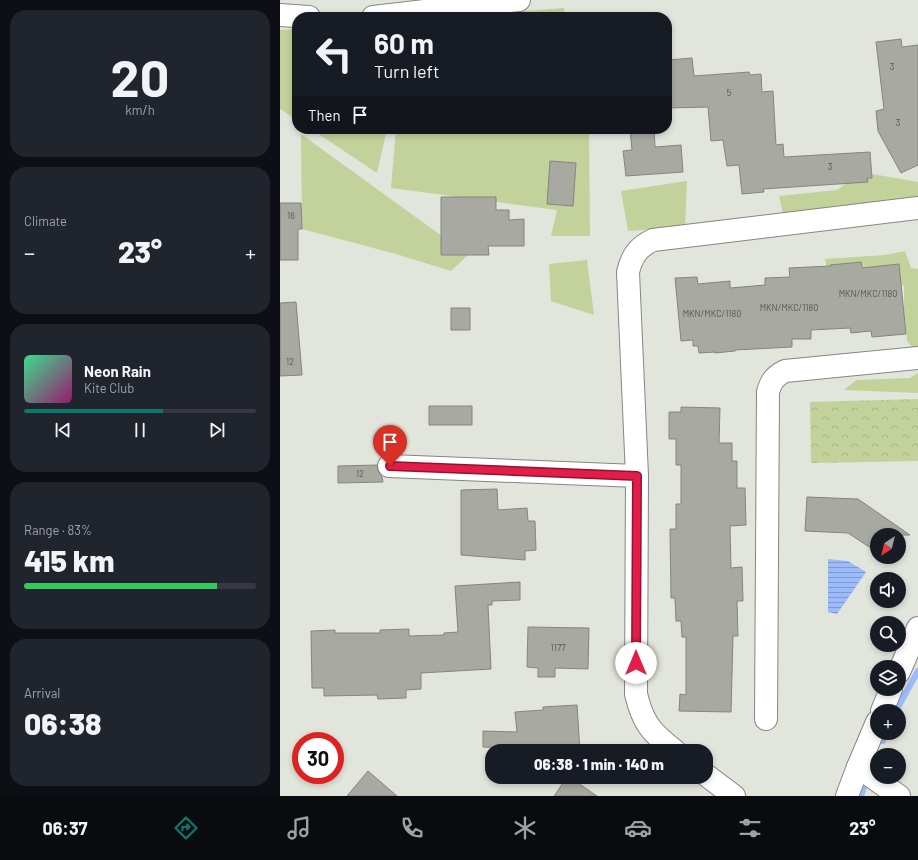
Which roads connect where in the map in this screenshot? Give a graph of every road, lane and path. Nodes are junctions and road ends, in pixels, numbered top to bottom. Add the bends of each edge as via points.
1 (519, 0) edge
2 (416, 12) edge
3 (280, 14) edge
4 (292, 15) edge
5 (918, 208) edge
6 (918, 358) edge
7 (390, 466) dead end
8 (637, 476) junction
9 (918, 628) edge
10 (904, 660) edge
11 (766, 719) dead end
12 (870, 738) edge
13 (666, 744) edge
14 (858, 766) junction
15 (713, 780) edge
16 (734, 796) edge
17 (847, 796) edge
18 (899, 796) edge

1 - 2 street
3 - 4 street
5 - 8 street via 663,238 643,245 630,261 628,272
6 - 11 street via 785,371 773,379 770,385
7 - 8 street
8 - 13 street via 636,694 640,712 649,728
9 - 10 street
12 - 14 street
14 - 17 street
14 - 18 street
15 - 16 street

